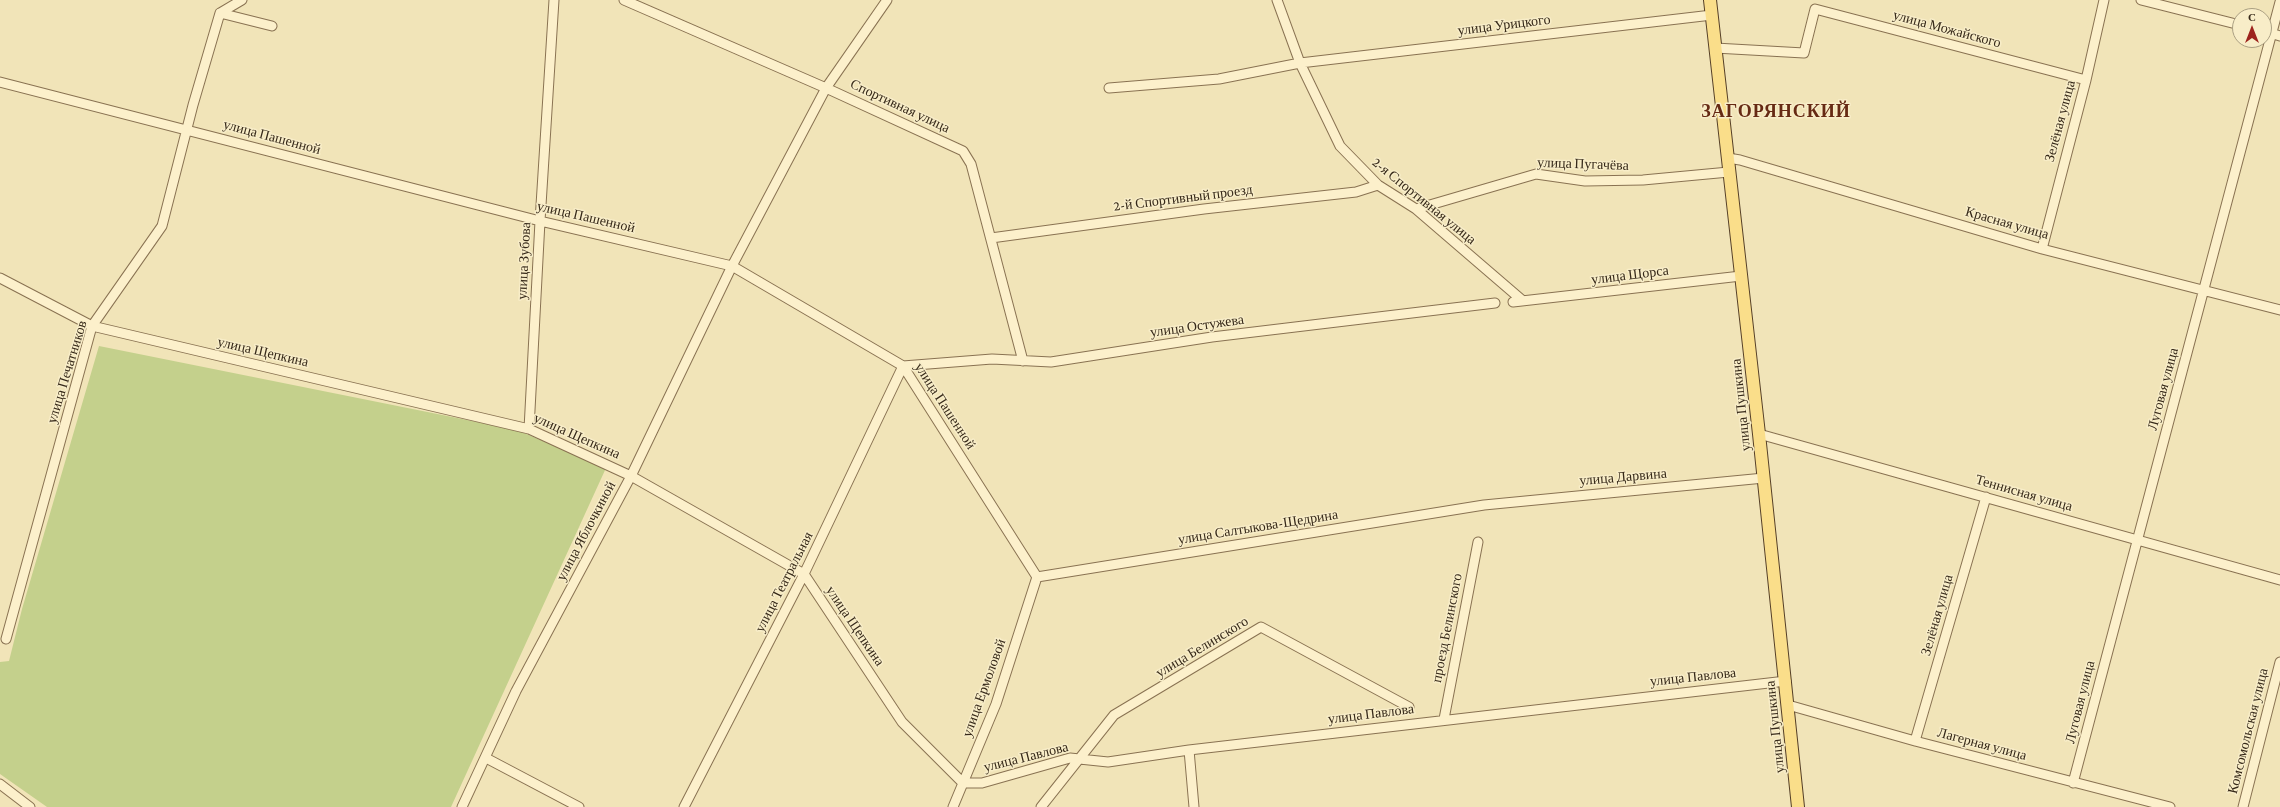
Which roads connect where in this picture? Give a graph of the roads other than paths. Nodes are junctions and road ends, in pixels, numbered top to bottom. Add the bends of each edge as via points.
1 (242, 0) edge
2 (554, 0) edge
3 (624, 0) edge
4 (887, 0) edge
5 (1277, 0) edge
6 (1710, 0) edge
7 (2104, 0) edge
8 (2141, 0) edge
9 (2280, 2) edge
10 (220, 13) junction
11 (1712, 16) junction
12 (2232, 23) edge
13 (272, 26) dead end
14 (2272, 33) edge
15 (1715, 48) junction
16 (2268, 48) edge
17 (1300, 63) junction
18 (2086, 80) junction
19 (0, 82) edge
20 (826, 88) junction
21 (1109, 88) dead end
22 (187, 129) junction
23 (1728, 158) junction
24 (1729, 172) junction
25 (1378, 185) junction
26 (1416, 209) junction
27 (540, 221) junction
28 (992, 238) junction
29 (2042, 248) junction
30 (732, 266) junction
31 (1741, 276) junction
32 (0, 278) edge
33 (2204, 290) junction
34 (1523, 301) junction
35 (1512, 302) dead end
36 (1495, 303) dead end
37 (2280, 310) edge
38 (92, 326) junction
39 (1023, 361) junction
40 (903, 366) junction
41 (529, 429) junction
42 (1759, 434) junction
43 (631, 476) junction
44 (1764, 478) junction
45 (1986, 497) junction
46 (1484, 505) joint
47 (2136, 541) junction
48 (1478, 542) dead end
49 (804, 574) junction
50 (1037, 577) junction
51 (2280, 580) edge
52 (6, 638) dead end
53 (2280, 662) edge
54 (1786, 681) junction
55 (1788, 705) junction
56 (1409, 707) dead end
57 (1444, 719) junction
58 (1915, 741) junction
59 (1188, 750) junction
60 (486, 758) junction
61 (1079, 759) junction
62 (964, 783) junction
63 (2073, 783) junction
64 (0, 784) edge
65 (30, 807) edge
66 (462, 807) edge
67 (579, 807) edge
68 (684, 807) edge
69 (953, 807) edge
70 (1041, 807) edge
71 (1194, 807) edge
72 (1798, 807) edge
73 (2170, 807) edge
74 (2243, 807) edge

1 - 10 street
2 - 27 street, улица Зубова
3 - 20 street, Спортивная улица
4 - 20 street, улица Яблочкиной
5 - 17 street, 2-я Спортивная улица
6 - 11 main road, улица Пушкина
7 - 18 street, Зелёная улица
8 - 12 street
9 - 14 street, Луговая улица
10 - 13 street
10 - 22 street, улица Печатников
11 - 15 main road, улица Пушкина
11 - 17 street, улица Урицкого
15 - 18 street, улица Можайского via 1804,53 1815,9
15 - 23 main road, улица Пушкина
16 - 33 street, Луговая улица
17 - 21 street, улица Урицкого via 1220,79
17 - 25 street, 2-я Спортивная улица via 1340,146
18 - 29 street, Зелёная улица
19 - 22 street, улица Пашенной
20 - 28 street, Спортивная улица via 964,152 971,164
20 - 30 street, улица Яблочкиной
22 - 27 street, улица Пашенной
22 - 38 street, улица Печатников via 162,226
23 - 24 main road, улица Пушкина
23 - 29 street, Красная улица
24 - 26 street, улица Пугачёва via 1644,180 1585,181 1536,174
24 - 31 main road, улица Пушкина
25 - 26 street, 2-я Спортивная улица
25 - 28 street, 2-й Спортивный проезд via 1356,192 1204,209
26 - 34 street, 2-я Спортивная улица
27 - 30 street, улица Пашенной
27 - 41 street, улица Зубова
28 - 39 street, Спортивная улица
29 - 33 street, Красная улица
30 - 40 street, улица Пашенной
30 - 43 street, улица Яблочкиной
31 - 34 street, улица Щорса
31 - 42 main road, улица Пушкина
32 - 38 street, улица Щепкина
33 - 37 street, Красная улица
33 - 47 street, Луговая улица
34 - 35 street
36 - 39 street, улица Остужева via 1212,337 1051,362
38 - 41 street, улица Щепкина
38 - 52 street, улица Печатников
39 - 40 street, улица Остужева via 992,359
40 - 49 street, улица Театральная
40 - 50 street, улица Пашенной
41 - 43 street, улица Щепкина
42 - 44 main road, улица Пушкина
42 - 45 street, Теннисная улица
43 - 49 street, улица Щепкина
43 - 60 street, улица Яблочкиной via 516,691
44 - 46 street, улица Дарвина
44 - 54 main road, улица Пушкина
45 - 47 street, Теннисная улица
45 - 58 street, Зелёная улица
46 - 50 street, улица Салтыкова-Щедрина
47 - 51 street, Теннисная улица
47 - 63 street, Луговая улица
48 - 57 street, проезд Белинского
49 - 62 street, улица Щепкина via 902,722
49 - 68 street, улица Театральная
50 - 62 street, улица Ермоловой via 996,704
53 - 74 street, Комсомольская улица
54 - 55 main road, улица Пушкина
54 - 57 street, улица Павлова
55 - 58 street, Лагерная улица
55 - 72 main road, улица Пушкина
56 - 61 street, улица Белинского via 1261,627 1114,715
57 - 59 street, улица Павлова
58 - 63 street, Лагерная улица
59 - 61 street, улица Павлова via 1108,762
59 - 71 street
60 - 66 street, улица Яблочкиной
60 - 67 street
61 - 62 street, улица Павлова via 1070,758 982,783
61 - 70 street, улица Белинского
62 - 69 street, улица Ермоловой
63 - 73 street, Лагерная улица
64 - 65 street

